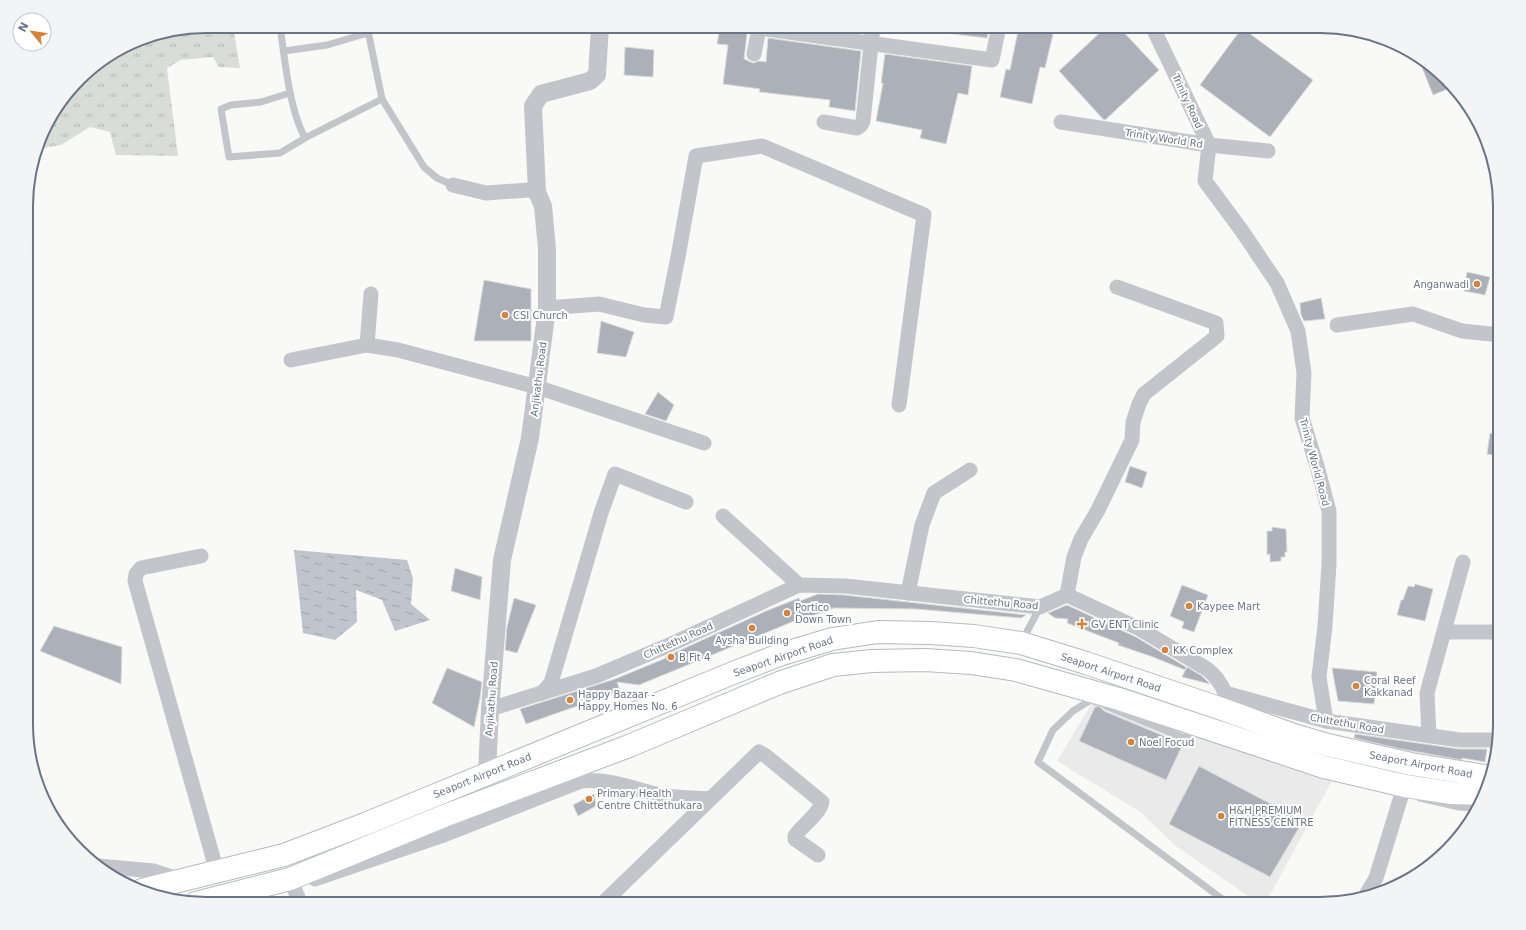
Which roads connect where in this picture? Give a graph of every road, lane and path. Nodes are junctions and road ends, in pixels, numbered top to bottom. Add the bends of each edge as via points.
1 (281, 33) edge
2 (360, 33) edge
3 (369, 33) edge
4 (600, 33) edge
5 (758, 33) edge
6 (796, 33) edge
7 (872, 33) edge
8 (998, 33) edge
9 (1155, 33) edge
10 (871, 43) junction
11 (284, 51) junction
12 (754, 54) dead end
13 (290, 93) junction
14 (382, 99) junction
15 (824, 122) dead end
16 (1061, 122) dead end
17 (305, 138) junction
18 (1209, 145) junction
19 (1268, 151) dead end
20 (454, 186) joint
21 (537, 192) junction
22 (1117, 287) dead end
23 (371, 294) dead end
24 (547, 308) junction
25 (1338, 325) dead end
26 (1493, 334) edge
27 (367, 345) junction
28 (291, 360) dead end
29 (537, 387) junction
30 (899, 405) dead end
31 (704, 443) dead end
32 (970, 470) dead end
33 (686, 502) dead end
34 (723, 516) dead end
35 (201, 556) dead end
36 (1463, 562) dead end
37 (799, 585) junction
38 (908, 592) junction
39 (1067, 595) junction
40 (1040, 607) junction
41 (1444, 632) junction
42 (1493, 632) edge
43 (1021, 643) junction
44 (542, 693) junction
45 (1222, 700) junction
46 (490, 709) junction
47 (1326, 721) junction
48 (1205, 728) junction
49 (1429, 736) junction
50 (1493, 740) edge
51 (1410, 764) junction
52 (487, 773) junction
53 (1485, 776) edge
54 (1404, 790) junction
55 (1478, 794) edge
56 (710, 799) junction
57 (1472, 808) edge
58 (818, 855) dead end
59 (109, 867) edge
60 (217, 872) junction
61 (184, 881) junction
62 (291, 883) junction
63 (151, 888) edge
64 (1368, 890) edge
65 (219, 897) edge
66 (298, 897) edge
67 (609, 897) edge
68 (1220, 897) edge

1 - 11 lane
2 - 11 lane via 327,45
3 - 14 lane
4 - 21 street, Anjikathu Road via 597,75 590,81 541,94 534,106
5 - 12 street
6 - 10 street
7 - 10 street
8 - 10 street via 992,60
9 - 18 street, Trinity Road
10 - 15 street via 861,125 857,128
11 - 13 lane
13 - 17 lane
13 - 17 lane via 261,102 231,105 221,109 229,157 280,153
14 - 17 lane
14 - 20 lane via 424,167 437,178
16 - 18 street, Trinity World Rd
18 - 19 street, Trinity World Rd
18 - 47 street, Trinity World Road via 1206,182 1277,283 1298,331 1304,373 1302,418 1329,512 1329,572 1319,677
20 - 21 street via 486,194 529,190
21 - 24 street, Anjikathu Road via 543,206 547,249
22 - 39 street via 1216,323 1217,336 1144,394 1133,422 1132,440 1074,557
23 - 27 street
24 - 29 street, Anjikathu Road
24 - 30 street via 599,304 644,315 666,317 696,156 762,146 924,215
25 - 26 street via 1412,314 1462,331
27 - 28 street
27 - 29 street via 398,350
29 - 31 street
29 - 46 street, Anjikathu Road via 530,438 502,560
32 - 38 street via 934,493 922,525
33 - 44 street via 615,474 551,683
34 - 37 street
35 - 60 street via 141,568 136,574 135,581
36 - 41 street
37 - 38 street, Chittethu Road via 846,586
37 - 44 street, Chittethu Road via 596,676
38 - 40 street, Chittethu Road
39 - 40 street, Chittethu Road
39 - 45 street via 1140,629 1207,669 1221,684
40 - 43 lane
41 - 42 street
41 - 49 street via 1427,693
43 - 45 main road, Seaport Airport Road
43 - 52 main road, Seaport Airport Road via 930,632 878,632 832,639 782,654 733,673
44 - 46 street, Chittethu Road
45 - 47 street, Chittethu Road
45 - 48 main road
45 - 51 main road, Seaport Airport Road via 1294,735
46 - 52 street, Anjikathu Road
47 - 49 street, Chittethu Road
48 - 54 main road
48 - 62 main road via 1119,699 1016,670 971,663 925,660 833,665 779,683 629,746 444,816
48 - 68 lane via 1184,738 1091,700 1073,711 1053,730 1038,762
49 - 50 street, Chittethu Road via 1460,740
51 - 53 main road, Seaport Airport Road
51 - 54 street
52 - 60 main road, Seaport Airport Road via 284,855
54 - 55 main road
54 - 57 lane via 1433,802
54 - 64 street via 1376,878
56 - 58 street via 761,752 822,802 795,836
56 - 62 street via 662,796 603,781 580,781 441,836
56 - 67 street
59 - 61 street via 154,871
60 - 61 main road, Seaport Airport Road
61 - 63 main road, Seaport Airport Road
62 - 65 main road
62 - 66 street

